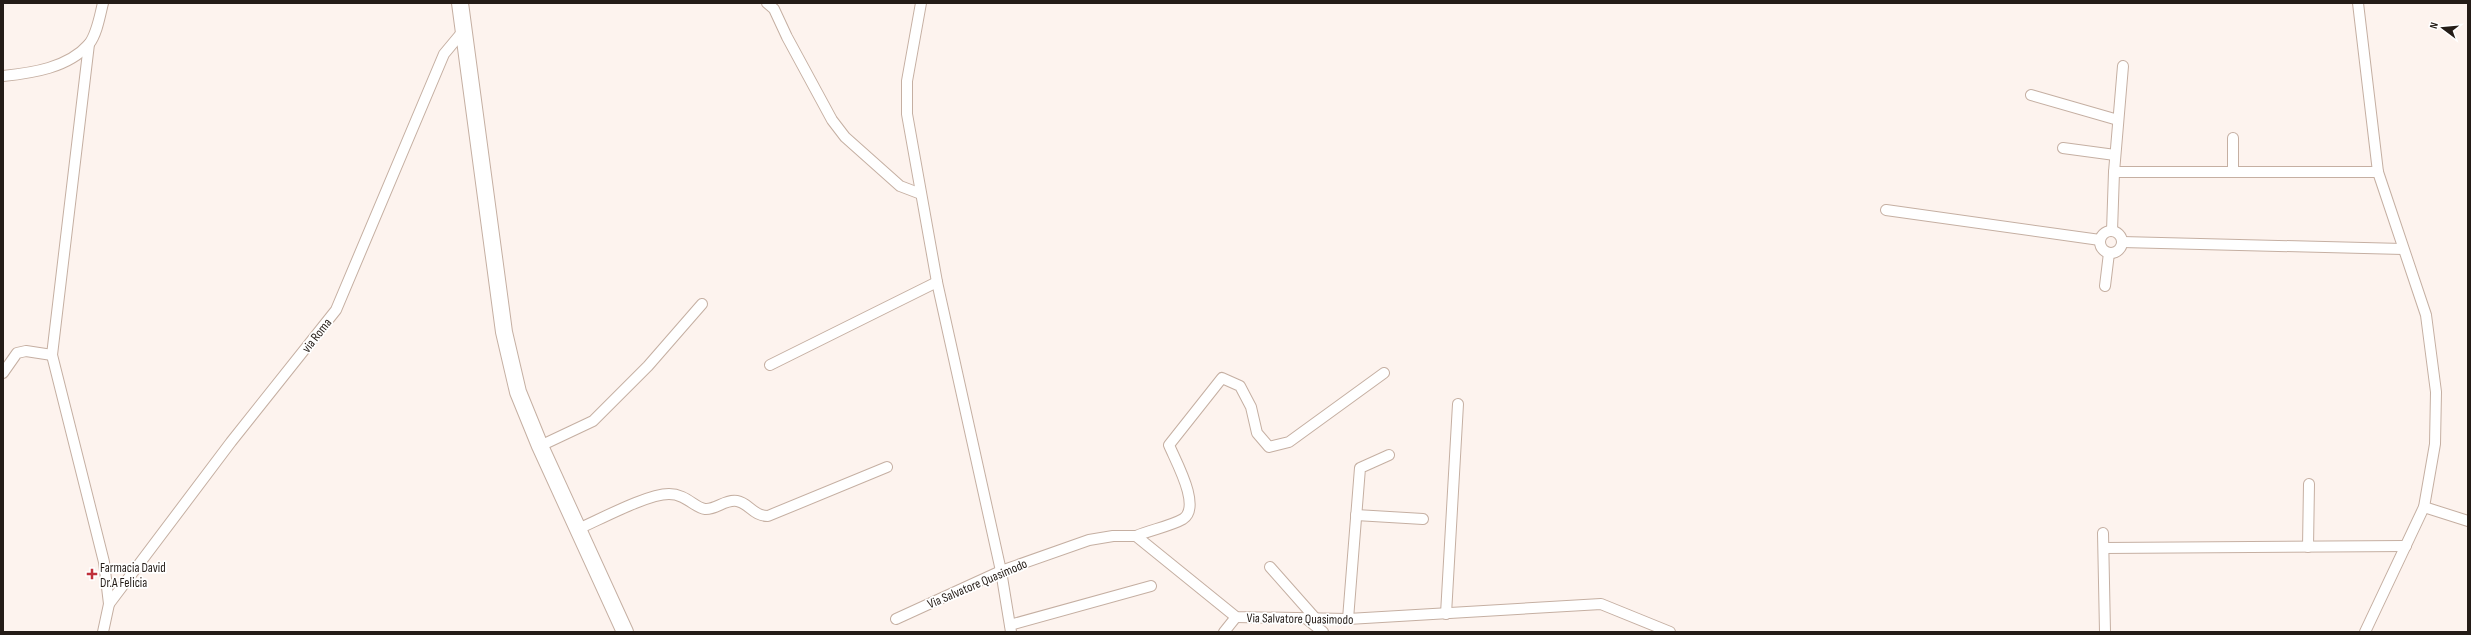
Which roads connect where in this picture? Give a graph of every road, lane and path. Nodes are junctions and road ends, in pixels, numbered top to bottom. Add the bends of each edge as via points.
1 (102, 3) edge
2 (460, 3) edge
3 (767, 3) edge
4 (922, 3) edge
5 (2358, 3) edge
6 (464, 30) junction
7 (89, 44) junction
8 (2123, 66) dead end
9 (3, 76) edge
10 (2031, 95) dead end
11 (2118, 120) junction
12 (2233, 138) dead end
13 (2063, 148) dead end
14 (2115, 155) junction
15 (2114, 172) junction
16 (2233, 172) junction
17 (2378, 172) junction
18 (921, 194) junction
19 (1886, 210) dead end
20 (2112, 231) junction
21 (2100, 240) junction
22 (2122, 242) junction
23 (2403, 249) junction
24 (2109, 254) junction
25 (936, 282) junction
26 (2105, 286) dead end
27 (702, 304) dead end
28 (52, 355) junction
29 (770, 365) dead end
30 (3, 373) edge
31 (1384, 373) dead end
32 (1458, 404) dead end
33 (540, 446) junction
34 (1389, 455) dead end
35 (887, 467) dead end
36 (2309, 484) dead end
37 (2424, 507) junction
38 (1356, 515) junction
39 (1423, 519) dead end
40 (2468, 521) edge
41 (578, 529) junction
42 (2103, 532) dead end
43 (1136, 536) junction
44 (2406, 546) junction
45 (2308, 547) junction
46 (2104, 548) junction
47 (1270, 567) dead end
48 (1000, 571) junction
49 (1151, 586) dead end
50 (109, 604) junction
51 (1446, 614) junction
52 (1236, 617) junction
53 (896, 619) dead end
54 (1312, 619) junction
55 (1348, 619) junction
56 (1010, 629) edge
57 (103, 632) edge
58 (625, 632) edge
59 (1224, 632) edge
60 (1323, 632) edge
61 (1670, 632) edge
62 (2105, 632) edge
63 (2365, 632) edge

1 - 7 street via 100,18
2 - 6 main road
3 - 18 street via 774,9 832,120 845,137 900,186
4 - 18 street via 907,81 907,107
5 - 17 street
6 - 33 main road via 504,332 518,392
6 - 50 street, via Roma via 444,54 336,310
7 - 9 street via 70,59 37,72
7 - 28 street
8 - 11 street
10 - 11 street
11 - 14 street
12 - 16 street
13 - 14 street
14 - 15 street
15 - 16 street
15 - 20 street
16 - 17 street
17 - 23 street
18 - 25 street
19 - 21 street
20 - 21 street via 2106,232
20 - 22 street via 2121,237
21 - 24 street via 2104,251
22 - 23 street
22 - 24 street via 2115,252
23 - 37 street via 2426,315 2436,392 2435,444
24 - 26 street
25 - 29 street
25 - 48 street
27 - 33 street via 648,366 593,421
28 - 30 street via 26,351 17,354
28 - 50 street via 104,562
31 - 43 street via 1289,442 1269,447 1257,433 1251,407 1240,386 1222,378 1169,445 1188,488 1190,508 1184,519
32 - 51 street
33 - 41 main road
34 - 38 street via 1360,468
35 - 41 street via 768,516 760,516 738,501 703,509 685,497 669,494 655,496
36 - 45 street
37 - 40 street
37 - 44 street
38 - 39 street
38 - 55 street
41 - 58 main road
42 - 46 street
43 - 48 street, Via Salvatore Quasimodo via 1089,540
43 - 52 street, Via Salvatore Quasimodo
44 - 45 street
44 - 63 street
45 - 46 street
46 - 62 street
47 - 54 street
48 - 53 street, Via Salvatore Quasimodo
48 - 56 street
49 - 56 street
50 - 57 street
51 - 55 street, Via Salvatore Quasimodo
51 - 61 street, Via Salvatore Quasimodo via 1601,604
52 - 54 street, Via Salvatore Quasimodo
52 - 59 street
54 - 55 street, Via Salvatore Quasimodo
54 - 60 street

